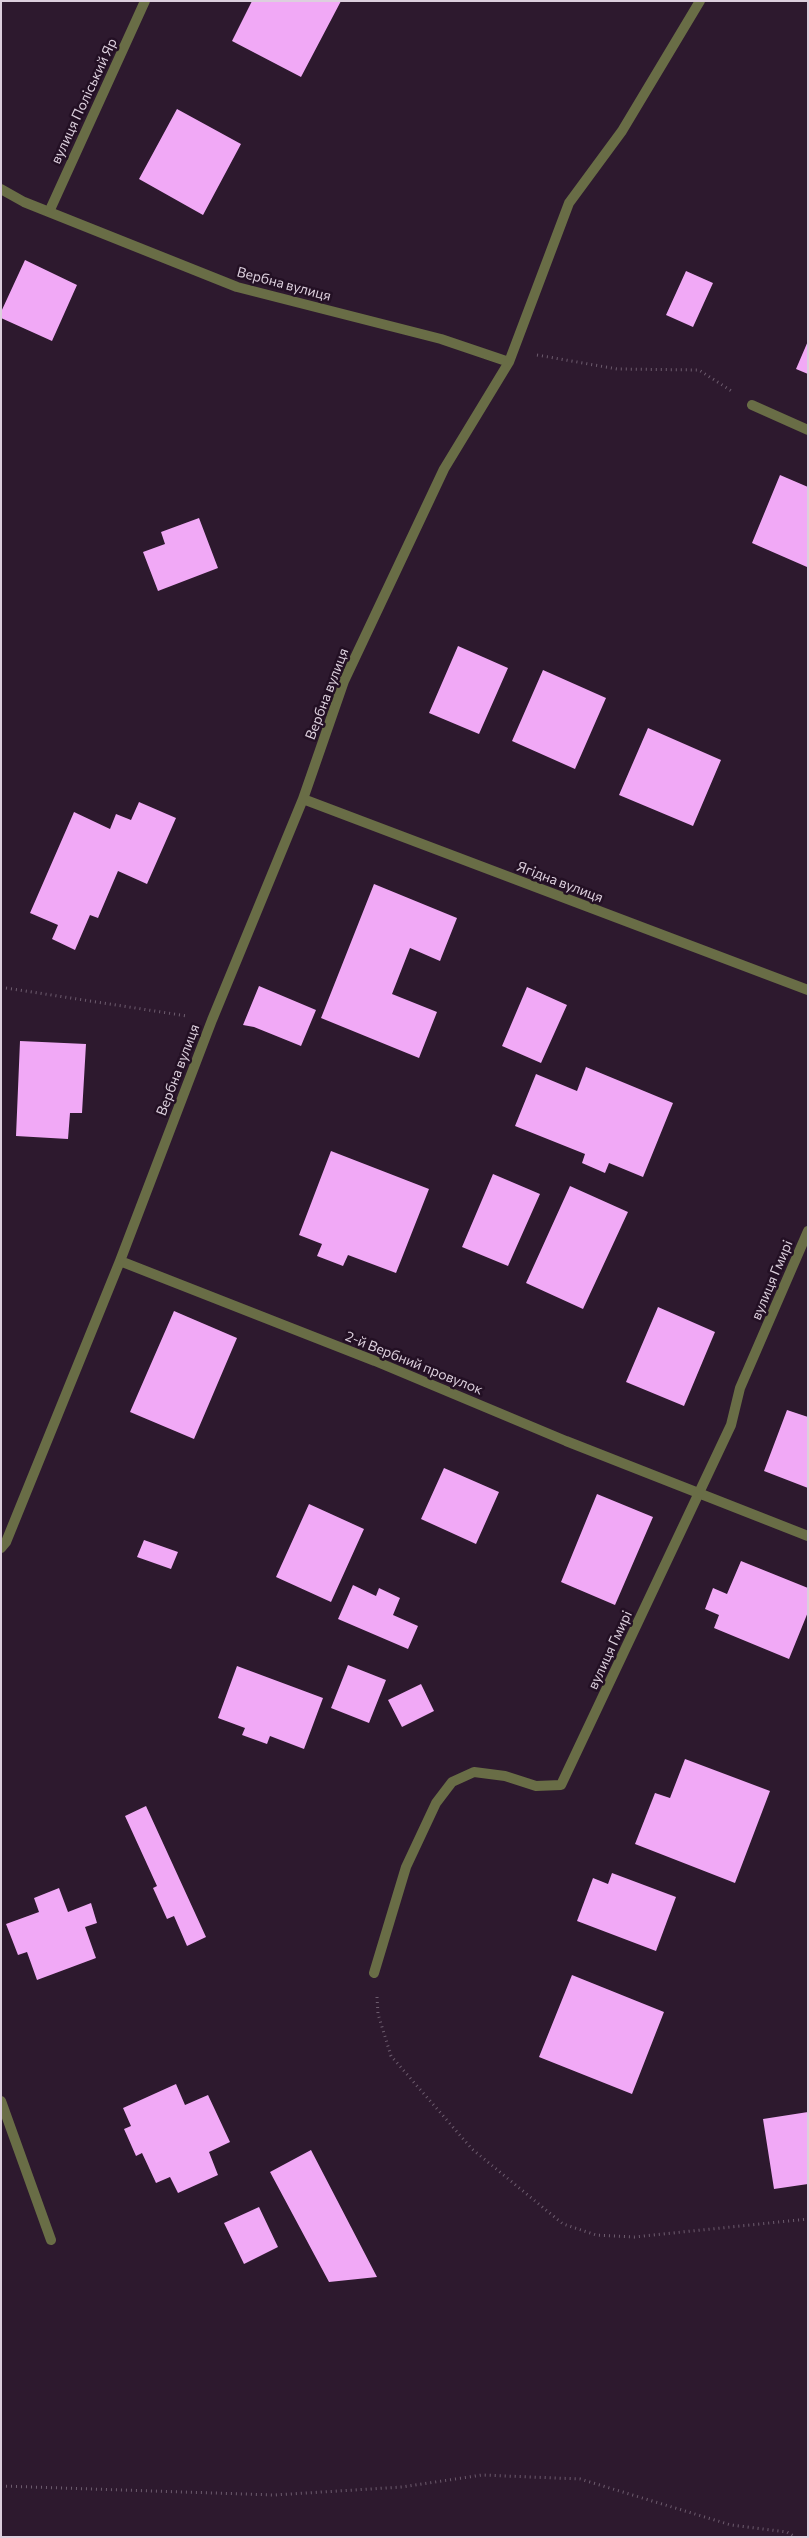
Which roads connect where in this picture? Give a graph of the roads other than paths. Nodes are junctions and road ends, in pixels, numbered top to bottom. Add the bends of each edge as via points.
1 (145, 1) edge
2 (700, 1) edge
3 (1, 189) edge
4 (49, 212) junction
5 (509, 362) junction
6 (752, 405) road end
7 (808, 430) edge
8 (303, 800) junction
9 (808, 990) edge
10 (808, 1231) edge
11 (120, 1261) junction
12 (697, 1493) junction
13 (808, 1536) edge
14 (1, 1548) edge
15 (374, 1973) road end
16 (1, 2101) edge
17 (51, 2240) dead end

1 - 4 street, вулиця Поліський Яр
2 - 5 street via 622,131 568,203
3 - 4 street, Вербна вулиця
4 - 5 street, Вербна вулиця via 238,287 441,339
5 - 8 street, Вербна вулиця via 444,469 344,681
6 - 7 street
8 - 9 street, Ягідна вулиця
8 - 11 street, Вербна вулиця via 212,1020
10 - 12 street, вулиця Гмирі via 740,1388 731,1425
11 - 12 street, 2-й Вербний провулок
11 - 14 street, Вербна вулиця
12 - 13 street, 2-й Вербний провулок
12 - 15 street, вулиця Гмирі via 562,1785 536,1786 505,1776 474,1772 452,1782 436,1803 406,1867
16 - 17 street

